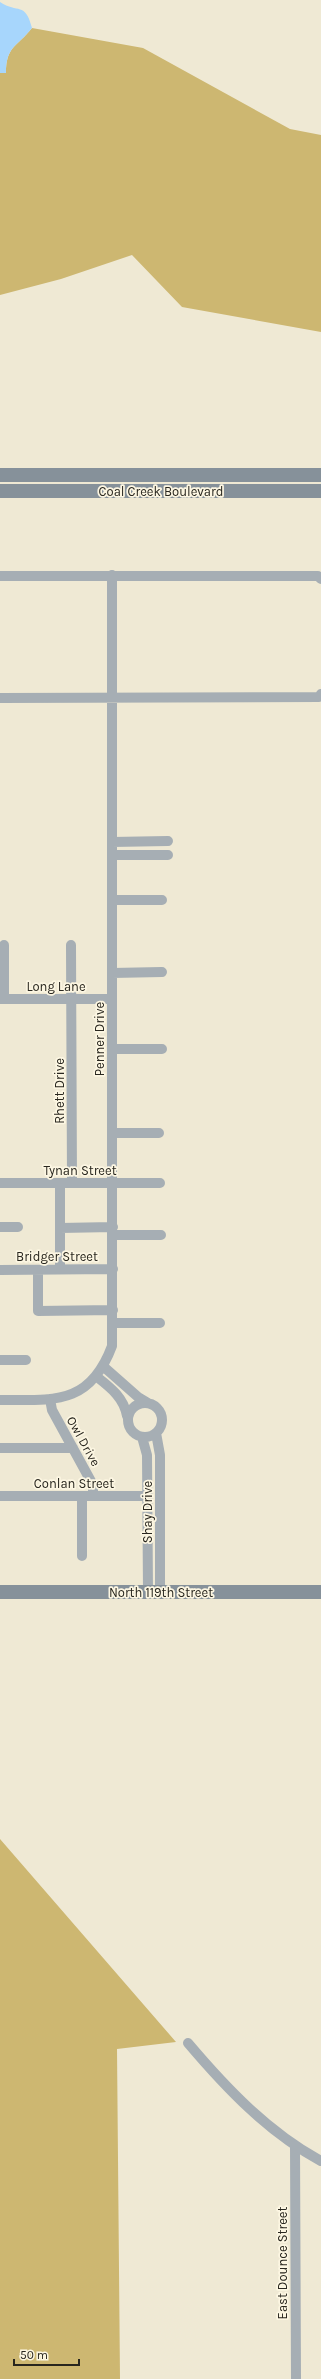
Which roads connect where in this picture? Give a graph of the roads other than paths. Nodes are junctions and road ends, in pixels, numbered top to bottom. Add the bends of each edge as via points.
1 (0, 475) edge
2 (321, 475) edge
3 (0, 491) edge
4 (321, 491) edge
5 (112, 575) junction
6 (0, 576) edge
7 (321, 579) edge
8 (321, 694) edge
9 (112, 696) junction
10 (0, 698) edge
11 (168, 841) dead end
12 (112, 842) junction
13 (112, 855) junction
14 (168, 855) dead end
15 (112, 900) junction
16 (162, 900) dead end
17 (4, 945) dead end
18 (71, 945) dead end
19 (162, 972) dead end
20 (112, 973) junction
21 (2, 999) edge
22 (71, 999) junction
23 (112, 999) junction
24 (112, 1048) junction
25 (162, 1048) dead end
26 (113, 1133) junction
27 (159, 1133) dead end
28 (0, 1183) edge
29 (60, 1183) junction
30 (72, 1183) junction
31 (113, 1183) junction
32 (160, 1183) dead end
33 (18, 1227) dead end
34 (0, 1228) edge
35 (60, 1228) junction
36 (113, 1231) junction
37 (160, 1235) dead end
38 (113, 1269) junction
39 (0, 1270) edge
40 (38, 1270) junction
41 (60, 1270) junction
42 (114, 1310) junction
43 (114, 1323) junction
44 (160, 1323) dead end
45 (0, 1360) edge
46 (26, 1360) dead end
47 (104, 1367) junction
48 (97, 1377) junction
49 (50, 1399) junction
50 (0, 1400) edge
51 (148, 1403) junction
52 (127, 1416) junction
53 (156, 1433) junction
54 (142, 1437) junction
55 (0, 1448) edge
56 (73, 1448) junction
57 (0, 1496) edge
58 (82, 1496) junction
59 (93, 1496) junction
60 (148, 1496) junction
61 (82, 1556) dead end
62 (0, 1592) edge
63 (154, 1592) junction
64 (321, 1592) edge
65 (188, 2043) dead end
66 (295, 2146) junction
67 (321, 2160) edge
68 (296, 2379) edge

1 - 2 main road, Coal Creek Boulevard
3 - 4 main road, Coal Creek Boulevard
5 - 6 street
5 - 7 street via 318,576
5 - 9 street, Penner Drive
8 - 9 street via 319,697
9 - 10 street
9 - 12 street, Penner Drive
11 - 12 street
12 - 13 street, Penner Drive
13 - 14 street
13 - 15 street, Penner Drive
15 - 16 street
15 - 20 street, Penner Drive
17 - 21 street
18 - 22 street, Rhett Drive
19 - 20 street
20 - 23 street, Penner Drive
21 - 22 street, Long Lane
22 - 23 street, Long Lane
22 - 30 street, Rhett Drive
23 - 24 street, Penner Drive
24 - 25 street
24 - 26 street, Penner Drive
26 - 27 street
26 - 31 street, Penner Drive
28 - 29 street, Tynan Street
29 - 30 street, Tynan Street
29 - 35 street
30 - 31 street, Tynan Street
31 - 32 street, Tynan Street
31 - 36 street, Penner Drive
33 - 34 street
35 - 36 street
35 - 41 street
36 - 37 street
36 - 38 street, Penner Drive
38 - 41 street, Bridger Street
38 - 42 street, Penner Drive
39 - 40 street, Bridger Street
40 - 41 street, Bridger Street
40 - 42 street via 38,1311
42 - 43 street, Penner Drive
43 - 44 street
43 - 47 street, Penner Drive via 112,1346
45 - 46 street
47 - 48 street, Penner Drive
47 - 51 street, Shay Drive
48 - 49 street via 71,1394
48 - 52 street via 118,1395 126,1406
49 - 50 street
49 - 56 street, Owl Drive via 52,1410
51 - 52 street via 143,1402 133,1407
51 - 53 street, Shay Drive via 160,1413 162,1424
52 - 54 street via 129,1427
53 - 54 street
53 - 63 street, Shay Drive via 160,1455
54 - 60 street, Shay Drive via 147,1456
55 - 56 street
56 - 59 street, Owl Drive via 93,1485
57 - 58 street, Conlan Street
58 - 59 street, Conlan Street
58 - 61 street
59 - 60 street, Conlan Street
60 - 63 street, Shay Drive
62 - 63 main road, North 119th Street
63 - 64 main road, North 119th Street
65 - 66 street via 254,2114
66 - 67 street
66 - 68 street, East Dounce Street

